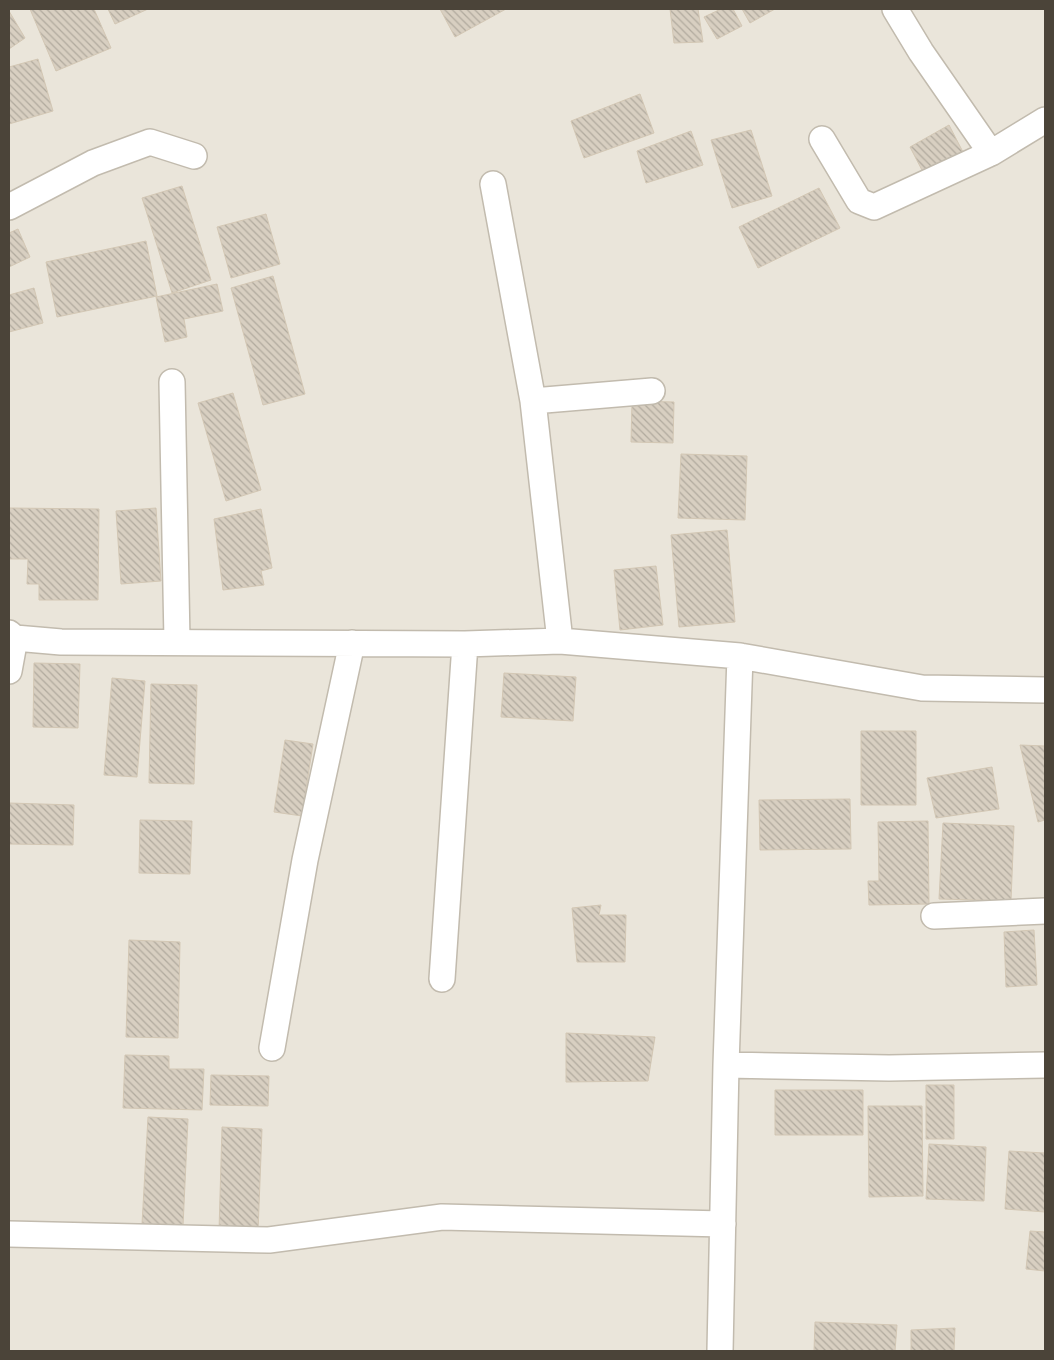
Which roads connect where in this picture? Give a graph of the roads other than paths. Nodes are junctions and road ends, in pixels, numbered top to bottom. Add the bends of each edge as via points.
1 (895, 9) edge
2 (1045, 120) edge
3 (822, 140) dead end
4 (991, 153) junction
5 (194, 156) dead end
6 (494, 184) dead end
7 (9, 207) edge
8 (172, 382) dead end
9 (652, 391) dead end
10 (533, 401) junction
11 (12, 635) edge
12 (177, 641) junction
13 (560, 641) junction
14 (352, 643) junction
15 (465, 644) junction
16 (740, 656) junction
17 (9, 671) edge
18 (1045, 690) edge
19 (1045, 911) edge
20 (934, 916) dead end
21 (442, 979) dead end
22 (272, 1048) dead end
23 (726, 1065) junction
24 (1045, 1066) edge
25 (723, 1224) junction
26 (9, 1234) edge
27 (720, 1351) edge

1 - 4 street
2 - 4 street
3 - 4 street via 859,201 874,207
5 - 7 street via 150,142 92,163
6 - 10 street
8 - 12 street
9 - 10 street
10 - 13 street
11 - 12 street via 61,642
11 - 17 street
12 - 14 street
13 - 15 street
13 - 16 street
14 - 15 street
14 - 22 street via 305,860
15 - 21 street
16 - 18 street via 922,688
16 - 23 street
19 - 20 street
23 - 24 street
23 - 25 street
25 - 26 street via 442,1217 270,1240
25 - 27 street

